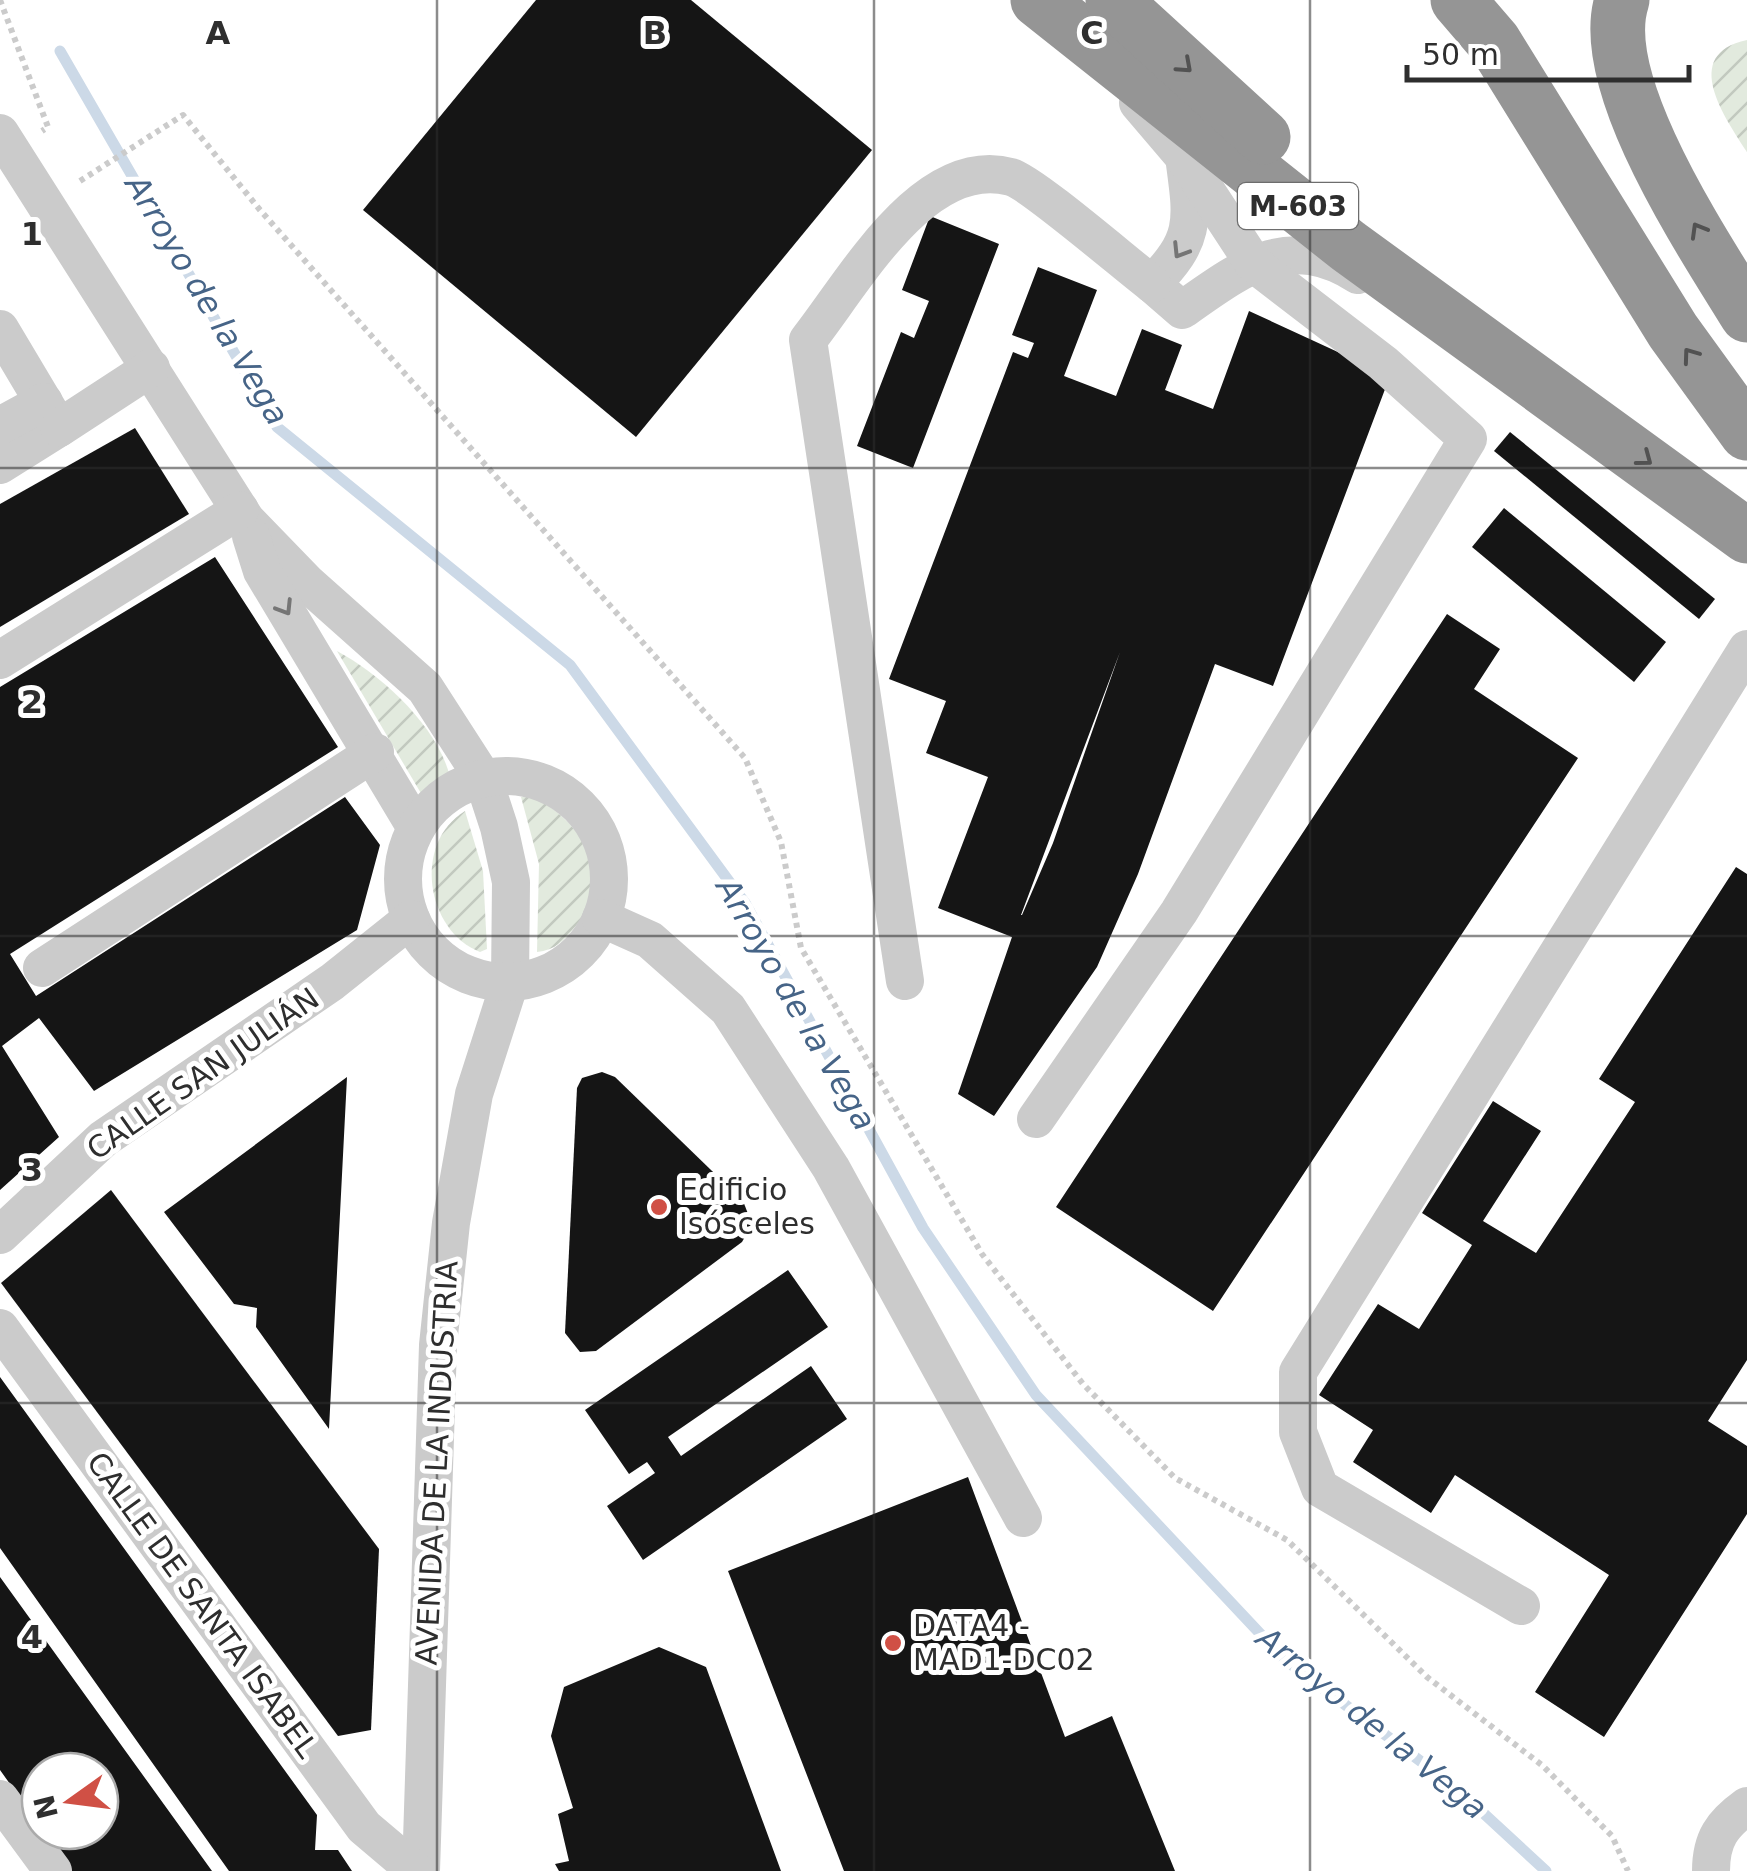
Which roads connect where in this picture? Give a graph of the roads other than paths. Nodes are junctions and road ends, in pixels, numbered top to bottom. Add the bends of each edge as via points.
1 (1458, 0) edge
2 (1622, 0) edge
3 (1075, 10) edge
4 (4, 134) edge
5 (1184, 157) junction
6 (1254, 264) junction
7 (1152, 284) junction
8 (1744, 308) edge
9 (1440, 313) junction
10 (0, 330) edge
11 (151, 368) junction
12 (1567, 401) junction
13 (52, 415) junction
14 (0, 426) edge
15 (1747, 434) edge
16 (0, 465) edge
17 (243, 515) junction
18 (1747, 536) edge
19 (1747, 649) edge
20 (0, 660) edge
21 (375, 752) junction
22 (484, 778) junction
23 (416, 828) junction
24 (601, 918) junction
25 (411, 919) junction
26 (42, 968) dead end
27 (510, 982) junction
28 (905, 982) dead end
29 (1036, 1119) dead end
30 (0, 1235) edge
31 (0, 1328) edge
32 (1023, 1518) dead end
33 (1521, 1606) dead end
34 (0, 1799) edge
35 (1747, 1806) edge
36 (54, 1871) edge
37 (418, 1871) edge
38 (1711, 1871) edge

15 -> 1 highway via 1673,331 1494,42
8 -> 2 highway via 1647,138 1624,84 1617,42
3 - 5 street
3 - 9 highway, M-603
3 -> 12 highway via 1334,204
4 - 11 street, AVENIDA DE LA INDUSTRIA
5 - 6 street
5 -> 7 street via 1190,235
6 - 7 street via 1182,310
6 - 9 street via 1312,253 1409,308
6 - 29 street via 1468,439 1180,912
7 - 28 street via 1013,178 965,175 918,201 808,340
9 - 12 highway, M-603
10 - 13 street
11 - 13 street
11 - 17 street, AVENIDA DE LA INDUSTRIA
12 -> 18 highway, M-603
13 - 14 street
13 - 16 street
17 - 20 street
17 -> 21 street via 262,571
17 - 22 street, AVENIDA DE LA INDUSTRIA via 307,583 426,688
19 - 33 street via 1298,1372 1298,1432 1320,1488
21 - 23 street
21 - 26 street
22 - 23 street via 457,788
22 - 24 street via 516,776 574,800 607,855 609,887
22 - 27 street, AVENIDA DE LA INDUSTRIA via 512,882
23 - 25 street via 404,888
24 - 27 street via 566,964
24 - 32 street via 650,940 728,1009 832,1168
25 - 27 street via 451,966
25 - 30 street, CALLE SAN JULIÁN via 332,982 103,1139
27 - 37 street, AVENIDA DE LA INDUSTRIA via 474,1094 438,1346
31 - 37 street, CALLE DE SANTA ISABEL via 364,1827
34 - 36 street
35 - 38 street via 1722,1824

